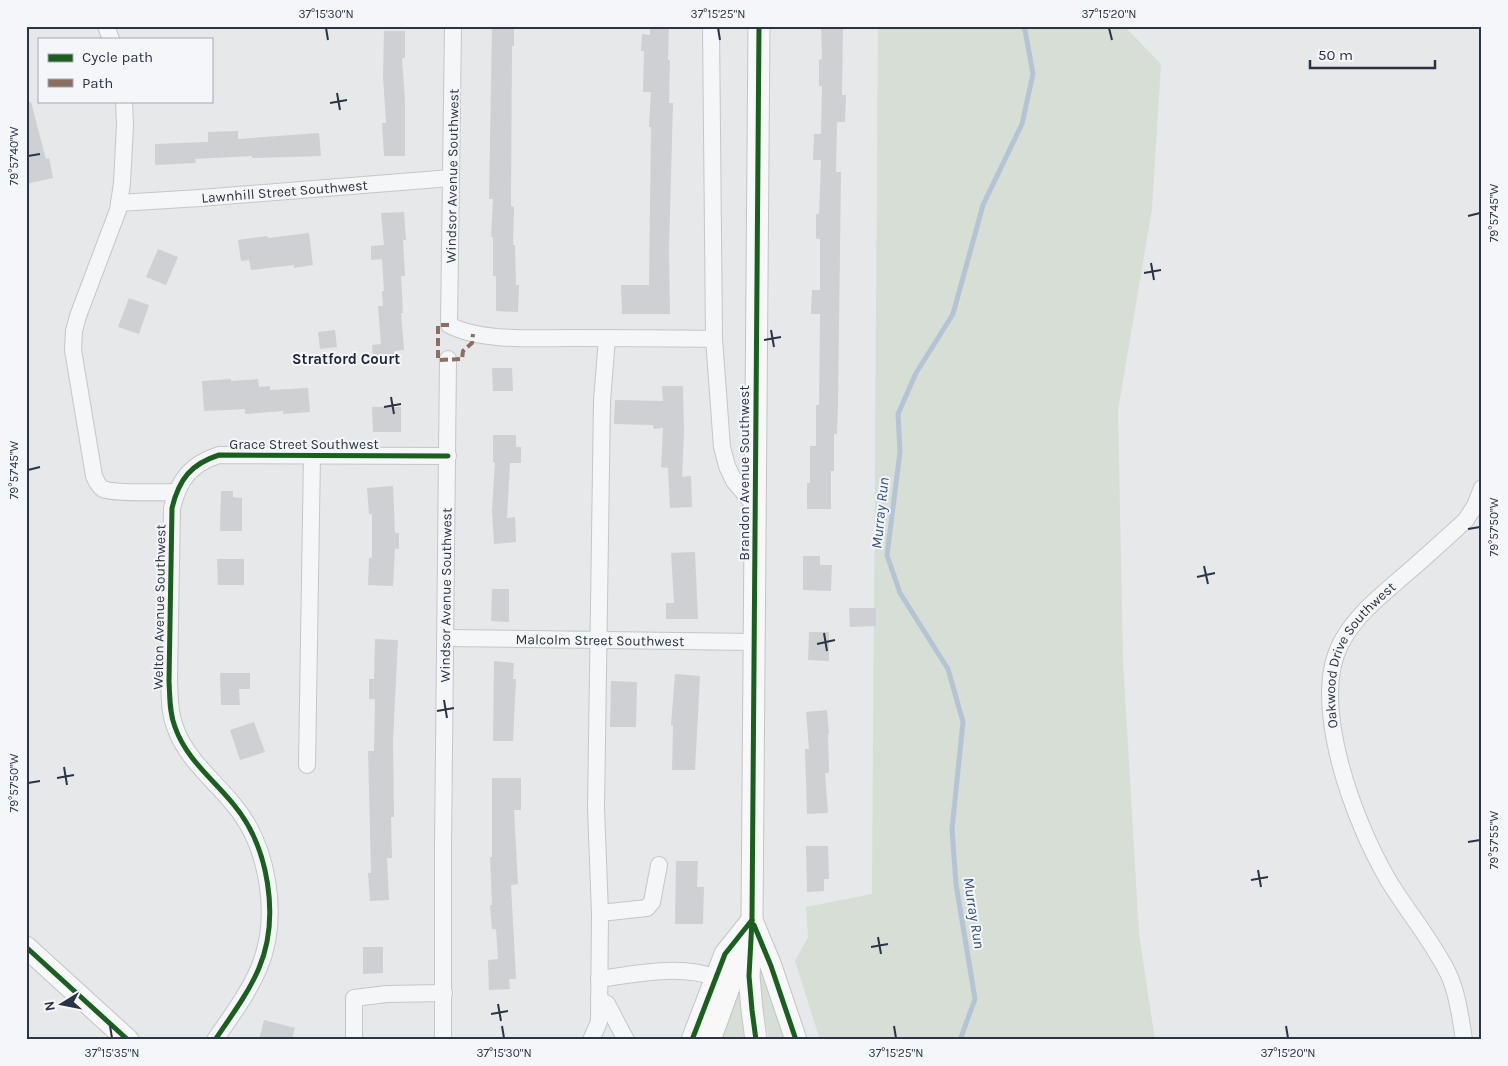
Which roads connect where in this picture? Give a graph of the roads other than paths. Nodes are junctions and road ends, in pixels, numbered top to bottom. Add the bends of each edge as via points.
1 (106, 26) edge
2 (453, 26) edge
3 (711, 26) edge
4 (759, 26) edge
5 (111, 38) edge
6 (124, 102) edge
7 (451, 178) junction
8 (119, 202) junction
9 (607, 338) junction
10 (714, 339) junction
11 (448, 360) dead end
12 (312, 455) junction
13 (448, 456) junction
14 (1482, 488) edge
15 (176, 492) junction
16 (754, 505) junction
17 (446, 638) junction
18 (598, 640) junction
19 (754, 642) junction
20 (307, 765) dead end
21 (659, 866) dead end
22 (600, 913) junction
23 (752, 920) junction
24 (26, 947) edge
25 (716, 978) junction
26 (599, 979) junction
27 (444, 993) junction
28 (600, 1000) junction
29 (128, 1040) edge
30 (215, 1040) edge
31 (354, 1040) edge
32 (444, 1040) edge
33 (591, 1040) edge
34 (626, 1040) edge
35 (692, 1040) edge
36 (710, 1040) edge
37 (756, 1040) edge
38 (796, 1040) edge
39 (1464, 1040) edge

1 - 5 street
2 - 7 street, Windsor Avenue Southwest
3 - 10 street, Brandon Avenue Southwest
4 - 16 main road, Brandon Avenue Southwest
6 - 8 street
7 - 8 street, Lawnhill Street Southwest
7 - 9 street, Windsor Avenue Southwest via 449,325 473,334
8 - 15 street via 74,331 73,350 94,476 103,489
9 - 10 street
9 - 18 street via 602,401
10 - 16 street, Brandon Avenue Southwest via 722,447 734,481
11 - 13 street, Windsor Avenue Southwest
12 - 13 street, Grace Street Southwest
12 - 15 street, Grace Street Southwest via 219,455 192,469
12 - 20 street
13 - 17 street, Windsor Avenue Southwest
14 - 39 street, Oakwood Drive Southwest via 1465,521 1371,605 1352,627 1341,643 1331,680 1335,742 1351,803 1387,878 1449,975
15 - 30 street, Welton Avenue Southwest via 172,508 168,681 174,725 194,761 234,805 250,831 266,876 268,899 266,945 259,967 247,992
16 - 19 main road, Brandon Avenue Southwest
17 - 18 street, Malcolm Street Southwest
17 - 27 street, Windsor Avenue Southwest
18 - 19 street, Malcolm Street Southwest
18 - 22 street via 596,808
19 - 23 main road, Brandon Avenue Southwest
21 - 22 street via 652,902 647,908
22 - 26 street
23 - 25 main road via 725,954
23 - 36 main road
23 - 37 main road, Brandon Avenue Southwest via 749,976
23 - 38 main road, Brandon Avenue Southwest
24 - 29 main road
25 - 26 street via 707,974 664,970
25 - 35 main road
26 - 28 street
27 - 31 street via 354,998
27 - 32 street, Windsor Avenue Southwest
28 - 33 street via 599,1022
28 - 34 street via 607,1004

